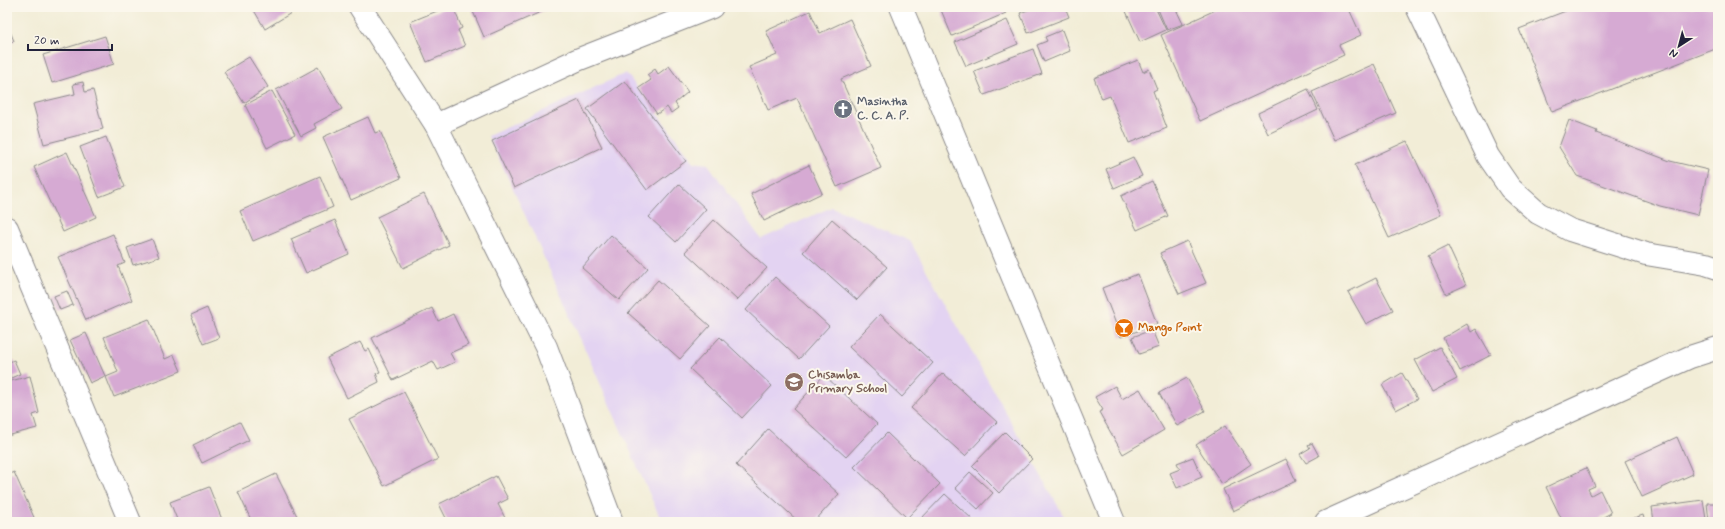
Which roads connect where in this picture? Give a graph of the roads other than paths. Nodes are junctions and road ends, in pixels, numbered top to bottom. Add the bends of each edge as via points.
1 (360, 7) edge
2 (712, 7) edge
3 (901, 7) edge
4 (1417, 7) edge
5 (436, 125) junction
6 (7, 228) edge
7 (1718, 268) edge
8 (1718, 348) edge
9 (130, 522) edge
10 (612, 522) edge
11 (1114, 522) edge
12 (1326, 522) edge

1 - 5 street
2 - 5 street via 577,60
3 - 11 street
4 - 7 street via 1488,156 1510,188 1532,208 1570,230 1646,254
5 - 10 street via 546,347
6 - 9 street
8 - 12 street via 1690,357

